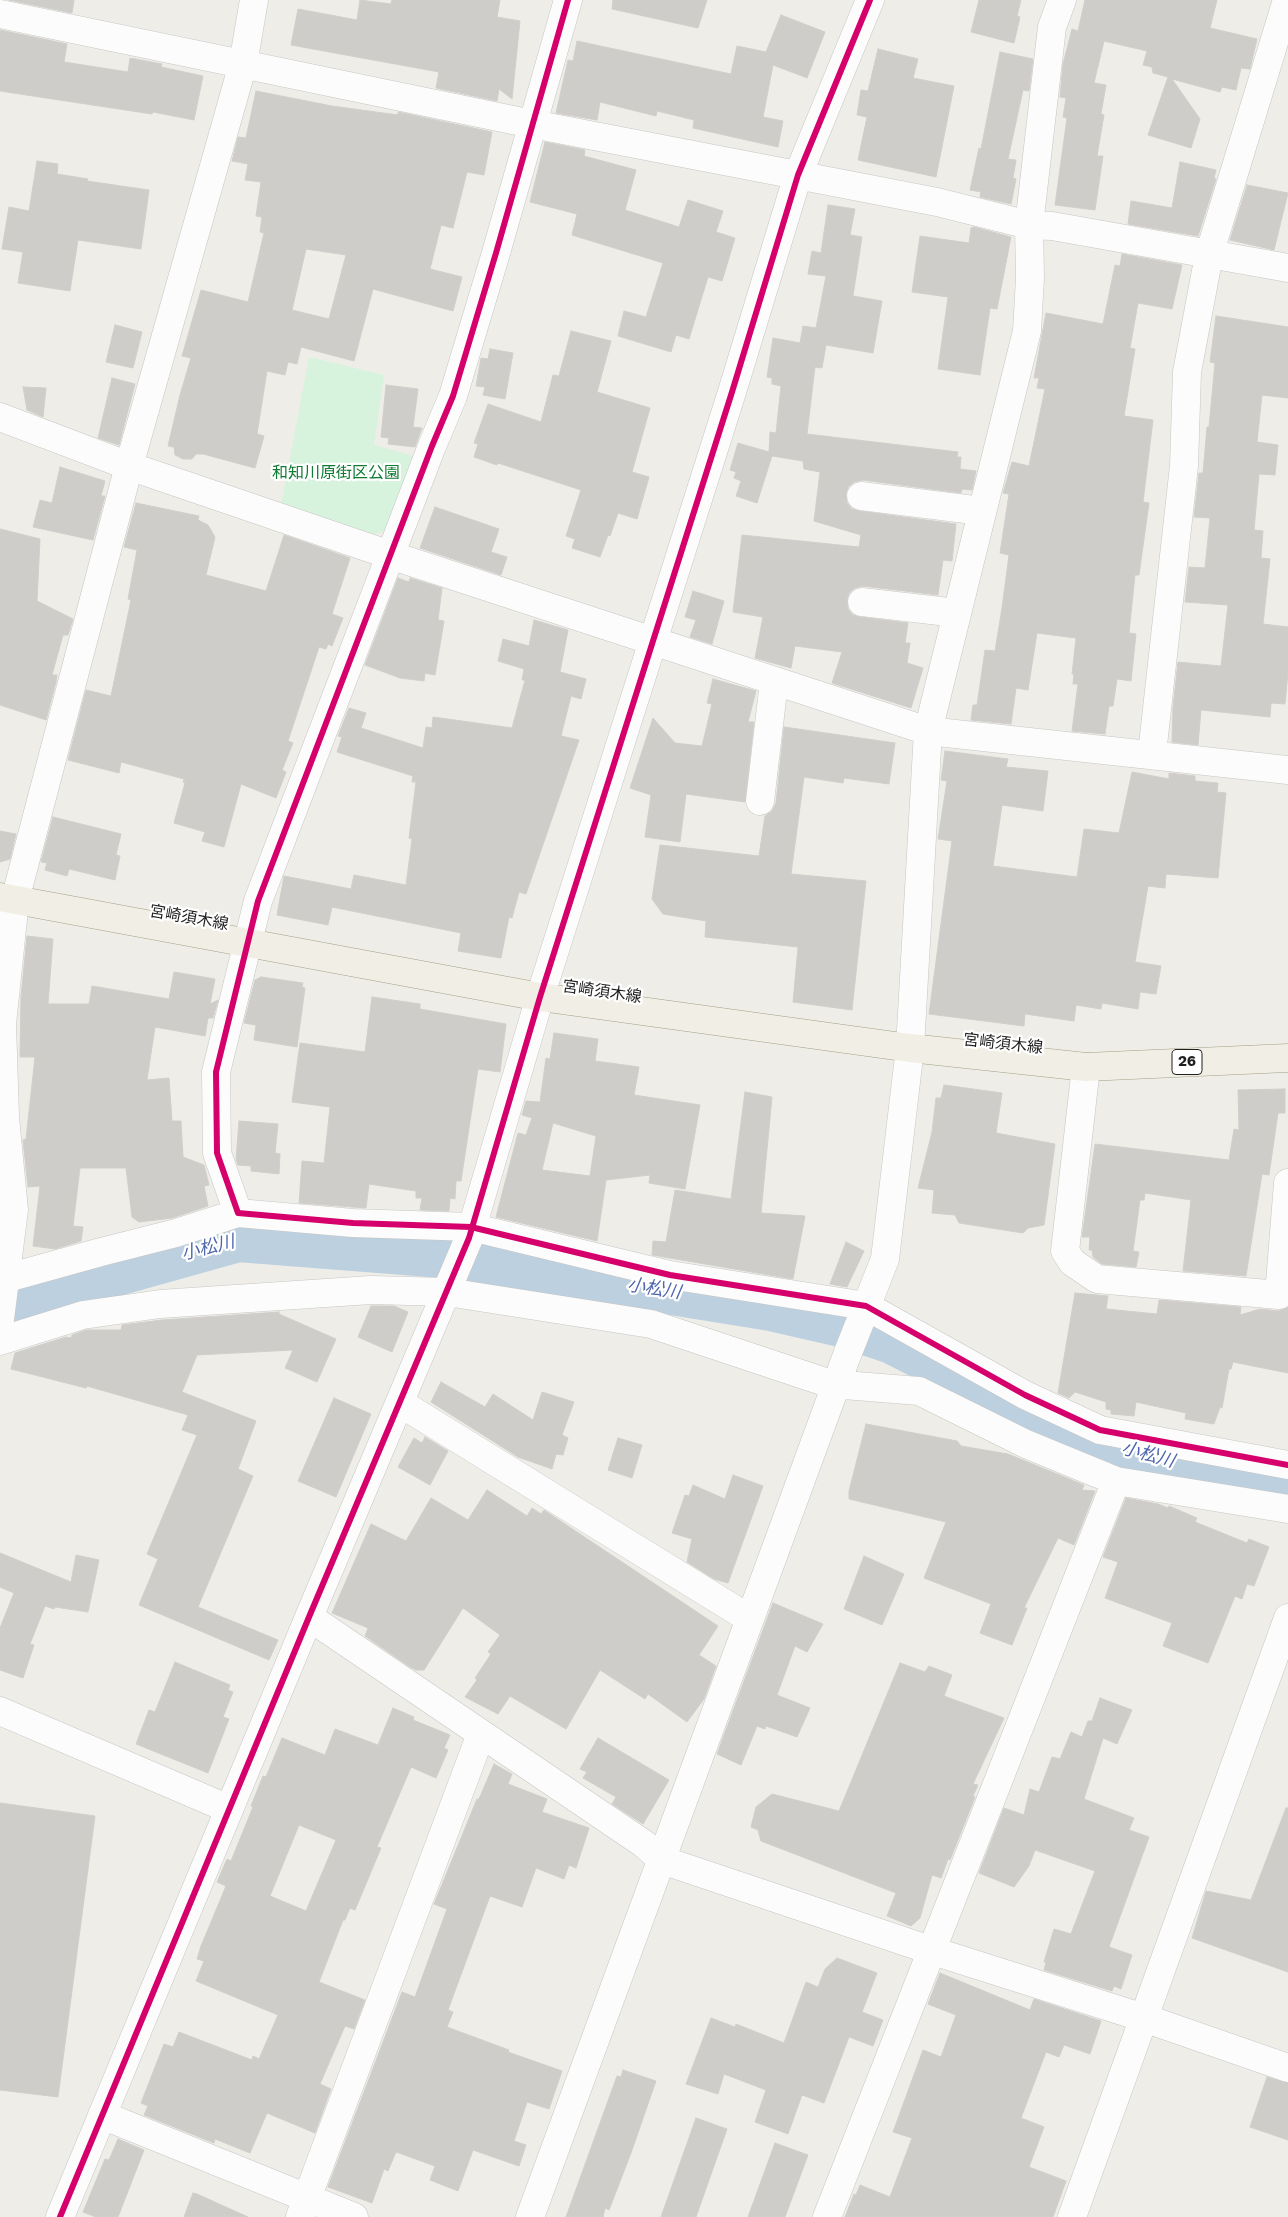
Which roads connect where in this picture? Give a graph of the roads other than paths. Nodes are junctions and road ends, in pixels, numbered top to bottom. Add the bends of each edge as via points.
1 (254, 0) edge
2 (568, 0) edge
3 (870, 0) edge
4 (1062, 0) edge
5 (1286, 0) edge
6 (0, 14) edge
7 (242, 64) junction
8 (532, 124) junction
9 (798, 175) junction
10 (1029, 225) junction
11 (1209, 255) junction
12 (1288, 268) edge
13 (0, 417) edge
14 (128, 466) junction
15 (861, 496) dead end
16 (982, 512) junction
17 (390, 555) junction
18 (862, 602) dead end
19 (957, 613) junction
20 (652, 642) junction
21 (774, 682) junction
22 (928, 731) junction
23 (1152, 754) junction
24 (1288, 770) edge
25 (760, 801) dead end
26 (7, 899) edge
27 (248, 942) junction
28 (540, 997) junction
29 (910, 1048) junction
30 (1288, 1058) edge
31 (1086, 1066) junction
32 (2, 1117) edge
33 (1288, 1183) edge
34 (238, 1213) junction
35 (470, 1233) junction
36 (3, 1279) edge
37 (449, 1285) junction
38 (866, 1306) junction
39 (0, 1319) edge
40 (0, 1342) edge
41 (836, 1385) junction
42 (400, 1403) junction
43 (1288, 1465) edge
44 (1116, 1481) junction
45 (1288, 1510) edge
46 (309, 1617) junction
47 (1288, 1618) edge
48 (750, 1619) junction
49 (0, 1711) edge
50 (481, 1734) junction
51 (229, 1809) junction
52 (662, 1860) junction
53 (933, 1951) junction
54 (1144, 2018) junction
55 (1288, 2068) edge
56 (102, 2115) junction
57 (303, 2207) edge
58 (60, 2217) edge
59 (354, 2217) edge
60 (530, 2217) edge
61 (827, 2217) edge
62 (1072, 2217) edge

1 - 7 street
2 - 8 street
3 - 9 street
4 - 10 street via 1052,27
5 - 11 street
6 - 7 street
7 - 8 street
7 - 14 street
8 - 9 street
8 - 17 street via 456,387
9 - 10 street via 937,202
9 - 20 street
10 - 11 street via 1052,226
10 - 16 street via 1027,331
11 - 12 street
11 - 23 street via 1187,372 1184,466
13 - 14 street
14 - 17 street
14 - 26 street
15 - 16 street
16 - 19 street
17 - 20 street
17 - 27 street via 258,901
18 - 19 street
19 - 22 street
20 - 21 street
20 - 28 street
21 - 22 street
21 - 25 street
22 - 23 street
22 - 29 street
23 - 24 street
26 - 27 main road, 宮崎須木線 / 26
26 - 32 street
27 - 28 main road, 宮崎須木線 / 26
27 - 34 street via 216,1072 217,1154
28 - 29 main road, 宮崎須木線 / 26
28 - 35 street
29 - 31 main road, 宮崎須木線 / 26
29 - 38 street via 885,1259
30 - 31 main road, 宮崎須木線 / 26
31 - 33 street via 1065,1251 1072,1262 1097,1279 1279,1295
32 - 36 street via 14,1210
34 - 35 street
34 - 36 street
35 - 37 street
35 - 38 street via 670,1275
36 - 39 street
37 - 40 street via 160,1304 83,1315
37 - 41 street via 651,1324
37 - 42 street
38 - 41 street
38 - 43 street via 1025,1395 1100,1430
41 - 44 street via 919,1391 1026,1444
41 - 48 street
42 - 46 street
42 - 48 street
44 - 45 street
44 - 53 street
46 - 50 street
46 - 51 street
47 - 54 street
48 - 52 street
49 - 51 street
50 - 52 street via 644,1844
50 - 57 street
51 - 56 street
52 - 53 street
52 - 60 street
53 - 54 street
53 - 61 street
54 - 55 street
54 - 62 street
56 - 57 street
56 - 58 street
57 - 59 street

